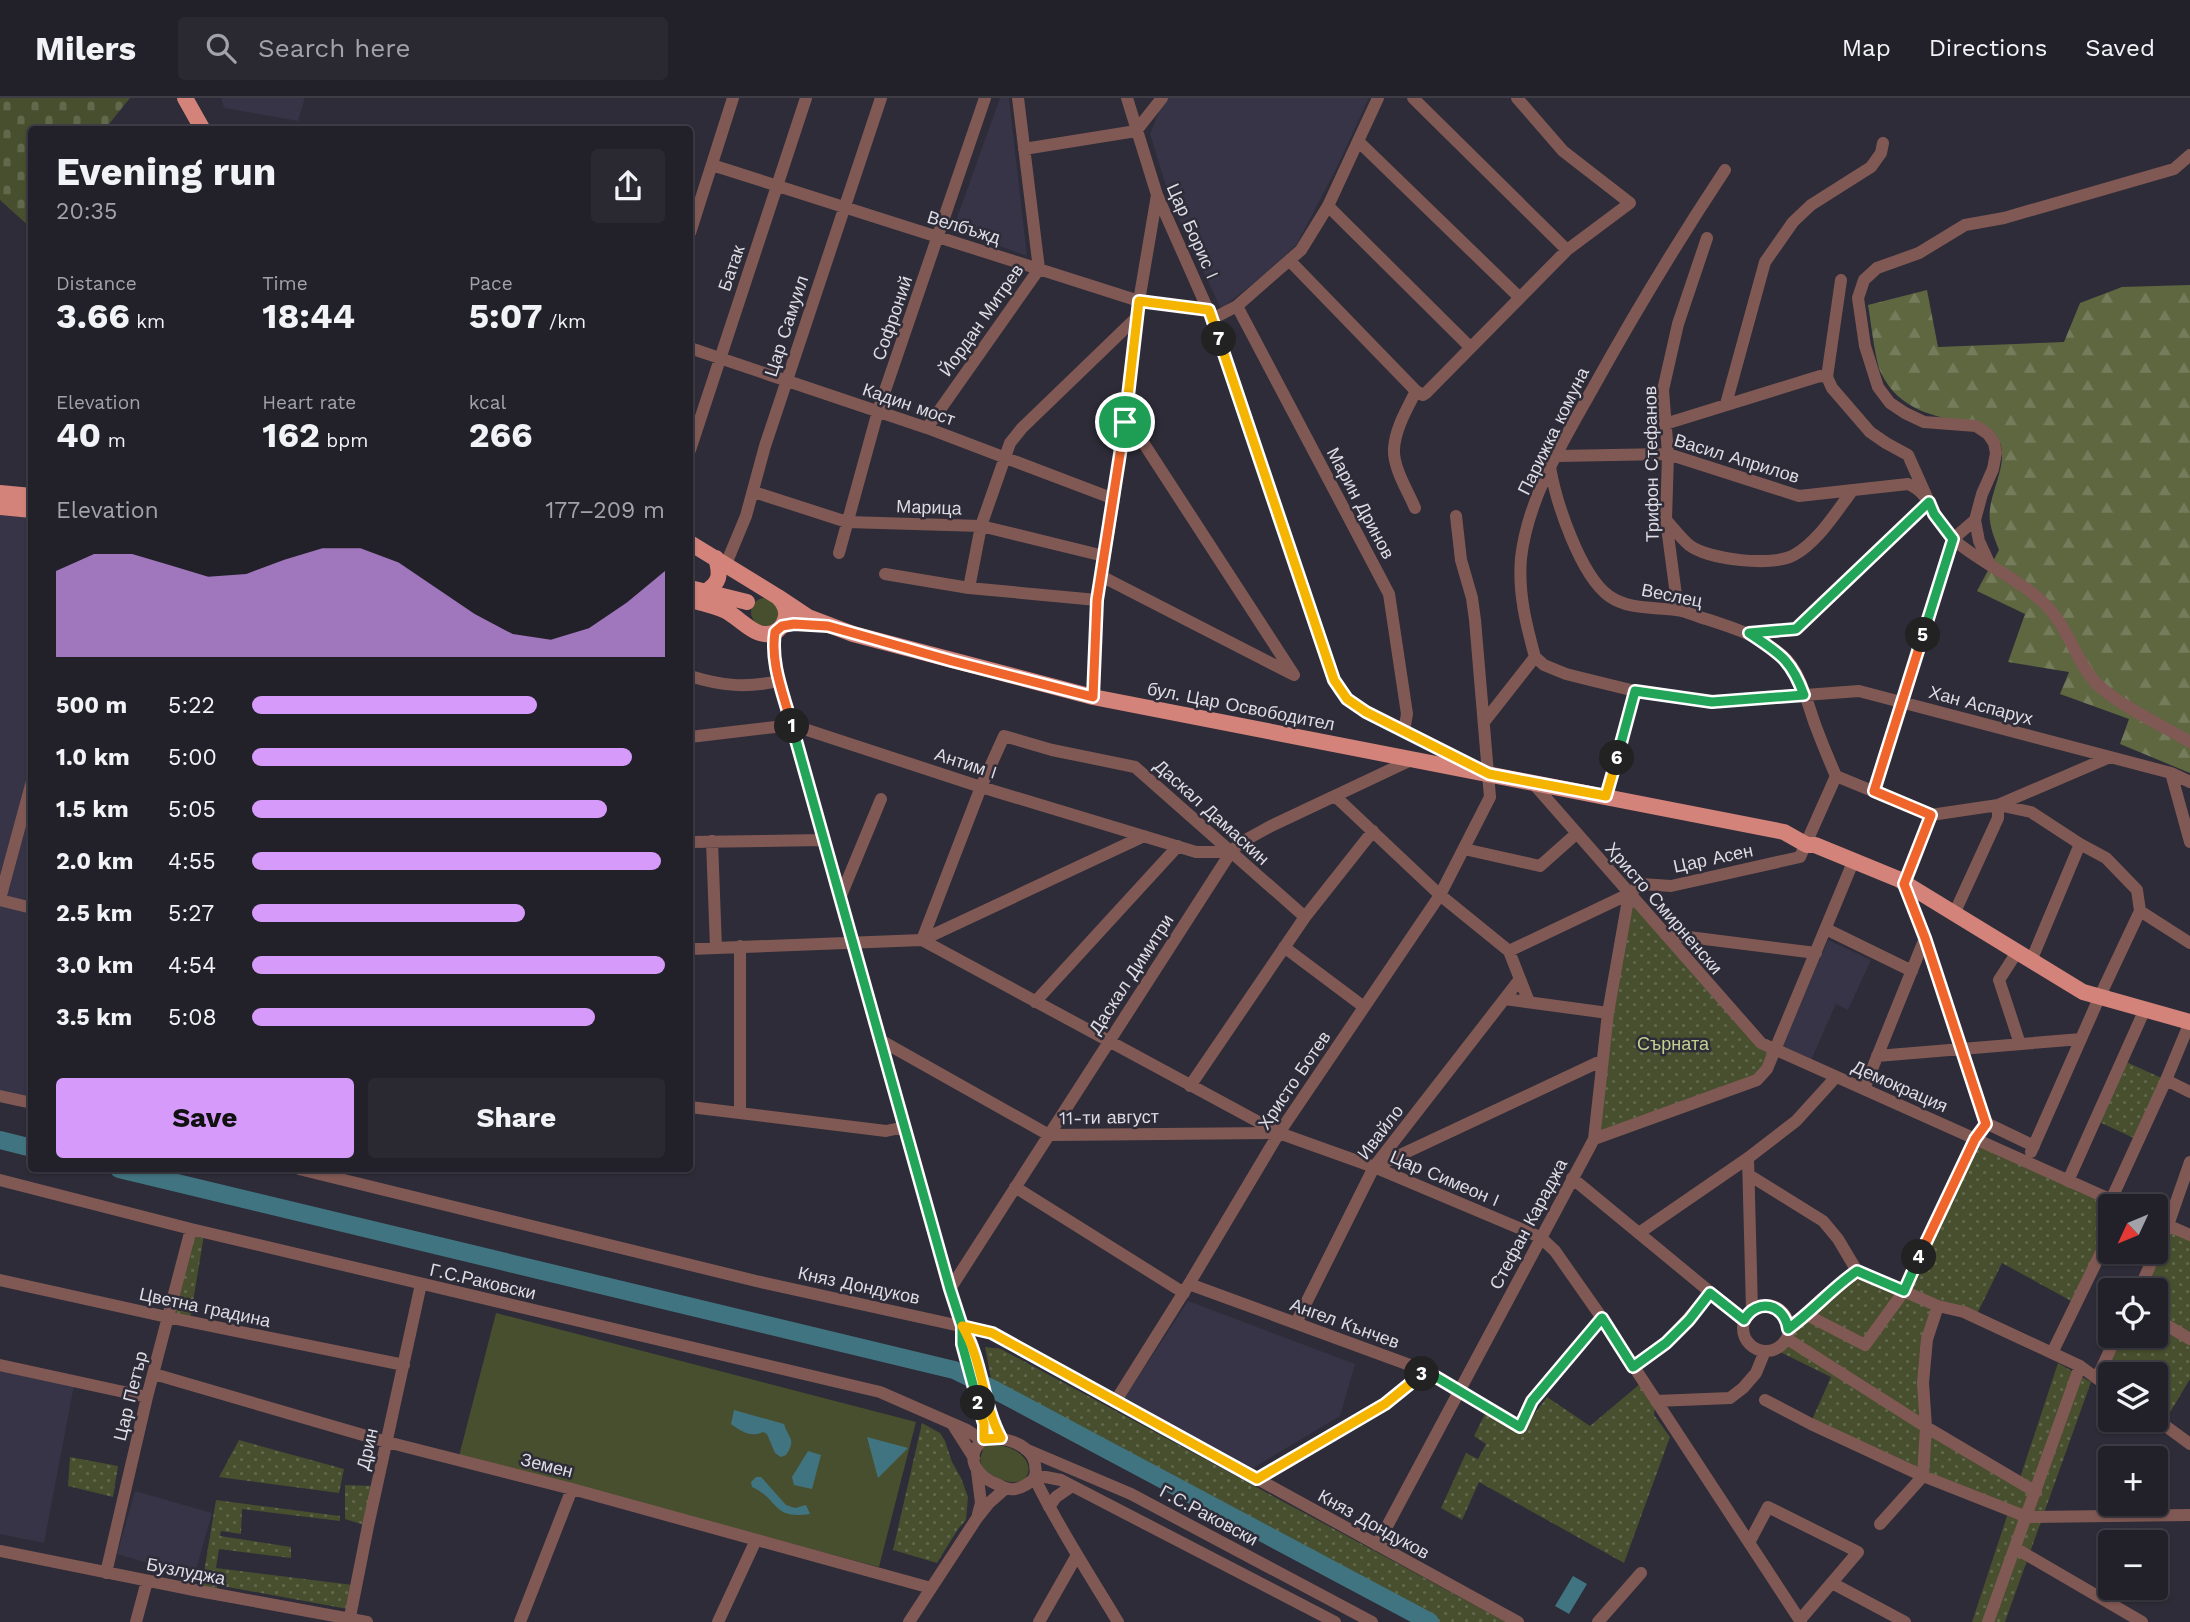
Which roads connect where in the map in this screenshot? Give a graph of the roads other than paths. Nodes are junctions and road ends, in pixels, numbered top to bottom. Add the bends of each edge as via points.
1 (185, 98) edge
2 (733, 98) edge
3 (806, 98) edge
4 (881, 98) edge
5 (985, 98) edge
6 (1018, 98) edge
7 (1127, 98) edge
8 (1162, 98) edge
9 (1378, 98) edge
10 (1413, 98) edge
11 (1517, 98) edge
12 (201, 126) edge
13 (1136, 131) junction
14 (1358, 141) junction
15 (1882, 143) dead end
16 (1024, 149) junction
17 (2190, 155) edge
18 (712, 165) junction
19 (1725, 170) dead end
20 (777, 186) junction
21 (1157, 195) junction
22 (1328, 206) junction
23 (843, 208) junction
24 (693, 224) edge
25 (939, 237) junction
26 (1707, 238) dead end
27 (1567, 250) junction
28 (1290, 261) junction
29 (1039, 269) junction
30 (1841, 280) dead end
31 (1520, 298) junction
32 (1139, 301) junction
33 (1237, 306) junction
34 (1210, 314) junction
35 (1136, 318) junction
36 (1471, 347) junction
37 (693, 349) edge
38 (719, 358) junction
39 (1827, 377) junction
40 (786, 381) junction
41 (1419, 393) junction
42 (1726, 404) junction
43 (878, 411) junction
44 (1125, 422) junction
45 (1665, 424) junction
46 (927, 429) junction
47 (693, 440) edge
48 (1668, 454) junction
49 (1004, 458) junction
50 (1554, 462) junction
51 (1852, 491) junction
52 (754, 492) junction
53 (0, 493) edge
54 (28, 496) edge
55 (1114, 499) junction
56 (1929, 502) junction
57 (0, 507) edge
58 (1415, 508) dead end
59 (28, 510) edge
60 (1457, 516) dead end
61 (1666, 520) junction
62 (1975, 520) junction
63 (847, 522) junction
64 (981, 526) junction
65 (1953, 539) junction
66 (693, 545) edge
67 (839, 553) dead end
68 (1104, 556) junction
69 (721, 561) junction
70 (1992, 568) junction
71 (885, 574) dead end
72 (1101, 576) junction
73 (969, 588) junction
74 (697, 590) edge
75 (775, 595) junction
76 (1097, 600) junction
77 (693, 601) edge
78 (748, 601) junction
79 (1678, 610) junction
80 (828, 626) junction
81 (751, 628) junction
82 (779, 629) junction
83 (1749, 633) junction
84 (1535, 657) junction
85 (775, 666) junction
86 (693, 677) edge
87 (779, 681) junction
88 (1635, 691) junction
89 (1804, 695) junction
90 (1093, 697) junction
91 (1902, 703) junction
92 (1484, 722) junction
93 (792, 724) junction
94 (1404, 731) junction
95 (693, 737) edge
96 (2190, 742) edge
97 (2110, 757) junction
98 (1413, 759) junction
99 (1489, 774) junction
100 (2171, 774) junction
101 (1836, 776) junction
102 (1532, 782) junction
103 (2190, 782) edge
104 (981, 787) junction
105 (1874, 791) junction
106 (28, 796) edge
107 (1606, 796) junction
108 (1336, 797) junction
109 (881, 799) dead end
110 (1998, 805) junction
111 (1931, 815) junction
112 (1373, 831) junction
113 (1576, 834) junction
114 (1144, 836) junction
115 (824, 839) junction
116 (712, 841) junction
117 (693, 842) edge
118 (2190, 842) edge
119 (2080, 844) junction
120 (1807, 845) junction
121 (1178, 846) junction
122 (1464, 849) junction
123 (1231, 852) junction
124 (1851, 867) junction
125 (1904, 884) junction
126 (1629, 894) junction
127 (1440, 895) junction
128 (840, 898) junction
129 (0, 900) edge
130 (28, 907) edge
131 (2140, 911) junction
132 (1954, 914) junction
133 (1306, 916) junction
134 (1826, 929) junction
135 (1665, 934) junction
136 (1925, 938) junction
137 (922, 940) junction
138 (853, 942) junction
139 (2190, 943) edge
140 (740, 946) junction
141 (1284, 947) junction
142 (716, 948) junction
143 (693, 949) edge
144 (1509, 951) junction
145 (2017, 952) junction
146 (1816, 953) junction
147 (2031, 961) junction
148 (1912, 971) junction
149 (1520, 979) junction
150 (2099, 998) junction
151 (1505, 999) junction
152 (1035, 1002) junction
153 (1529, 1002) junction
154 (1364, 1007) junction
155 (2145, 1009) junction
156 (1608, 1013) junction
157 (2190, 1022) edge
158 (2081, 1039) junction
159 (880, 1040) junction
160 (1108, 1041) junction
161 (2020, 1044) junction
162 (1961, 1049) junction
163 (1775, 1050) junction
164 (1877, 1056) junction
165 (1603, 1060) junction
166 (1836, 1077) junction
167 (2166, 1080) junction
168 (1189, 1086) junction
169 (1864, 1089) junction
170 (2190, 1092) edge
171 (0, 1096) edge
172 (28, 1102) edge
173 (693, 1107) edge
174 (740, 1113) junction
175 (1986, 1124) junction
176 (905, 1127) junction
177 (1279, 1133) junction
178 (1049, 1135) junction
179 (1594, 1139) junction
180 (1975, 1139) junction
181 (2034, 1146) junction
182 (1748, 1158) junction
183 (2027, 1162) junction
184 (2190, 1162) edge
185 (1374, 1167) junction
186 (311, 1172) edge
187 (1749, 1175) junction
188 (1573, 1178) junction
189 (0, 1180) edge
190 (2068, 1181) junction
191 (1015, 1186) junction
192 (2098, 1194) edge
193 (2114, 1194) edge
194 (2168, 1210) edge
195 (2168, 1226) edge
196 (191, 1229) junction
197 (1639, 1233) junction
198 (2190, 1235) edge
199 (1540, 1237) junction
200 (2098, 1259) edge
201 (1857, 1271) junction
202 (0, 1280) edge
203 (421, 1284) junction
204 (1187, 1288) junction
205 (950, 1289) junction
206 (1904, 1291) junction
207 (1710, 1293) junction
208 (1938, 1306) junction
209 (1748, 1315) junction
210 (1807, 1315) junction
211 (167, 1317) junction
212 (1602, 1318) junction
213 (1296, 1323) junction
214 (962, 1326) junction
215 (2168, 1326) edge
216 (1788, 1329) junction
217 (2190, 1339) edge
218 (2112, 1348) edge
219 (1765, 1350) junction
220 (2052, 1353) junction
221 (0, 1365) edge
222 (404, 1365) junction
223 (2080, 1366) junction
224 (1633, 1367) junction
225 (1426, 1371) junction
226 (153, 1374) junction
227 (2097, 1378) joint
228 (1461, 1390) junction
229 (147, 1397) junction
230 (1765, 1400) dead end
231 (1656, 1401) junction
232 (1115, 1402) junction
233 (986, 1417) junction
234 (953, 1425) junction
235 (1926, 1427) junction
236 (2168, 1428) edge
237 (967, 1430) junction
238 (1001, 1438) junction
239 (983, 1439) junction
240 (387, 1442) junction
241 (2190, 1444) edge
242 (1025, 1449) junction
243 (975, 1465) junction
244 (1035, 1476) junction
245 (1923, 1476) junction
246 (1257, 1479) junction
247 (1072, 1486) junction
248 (572, 1489) junction
249 (1011, 1489) junction
250 (2036, 1492) junction
251 (1051, 1510) junction
252 (2190, 1515) edge
253 (2027, 1517) junction
254 (978, 1518) junction
255 (1880, 1524) dead end
256 (757, 1540) junction
257 (1750, 1542) junction
258 (1377, 1545) junction
259 (2015, 1548) junction
260 (0, 1551) edge
261 (1077, 1555) junction
262 (106, 1573) junction
263 (1641, 1573) dead end
264 (147, 1581) junction
265 (1832, 1583) junction
266 (931, 1588) junction
267 (349, 1621) edge
268 (1801, 1621) edge
269 (136, 1622) edge
270 (367, 1622) edge
271 (520, 1622) edge
272 (718, 1622) edge
273 (909, 1622) edge
274 (1039, 1622) edge
275 (1118, 1622) edge
276 (1335, 1622) edge
277 (1372, 1622) edge
278 (1518, 1622) edge
279 (1598, 1622) edge
280 (1905, 1622) edge
281 (1988, 1622) edge
282 (2141, 1622) edge

1 - 12 main road
2 - 18 street
3 - 20 street, Батак
4 - 23 street, Цар Самуил
5 - 25 street, Софроний
6 - 16 street, Йордан Митрев
7 - 13 street, Цар Борис I
8 - 13 street
9 - 14 street
10 - 27 street
11 - 27 street via 1563,151 1630,203
13 - 16 street
13 - 21 street, Цар Борис I
14 - 22 street
14 - 31 street
15 - 42 street via 1871,167 1811,205 1765,262
16 - 29 street, Йордан Митрев
17 - 62 street via 2174,169 1965,225 1919,253 1877,268 1864,280 1858,298 1865,346 1878,387 1890,403 1924,422 1976,426 1994,443 1993,469
18 - 20 street, Велбъжд
18 - 24 street
19 - 50 street, Парижка комуна via 1614,351
20 - 23 street, Велбъжд
20 - 38 street, Батак
21 - 32 street
21 - 34 street, Цар Борис I
22 - 28 street via 1306,244
22 - 36 street
23 - 25 street, Велбъжд
23 - 40 street, Цар Самуил
25 - 29 street, Велбъжд
25 - 43 street, Софроний
26 - 45 street, Трифон Стефанов via 1678,324 1663,390
27 - 31 street
28 - 33 street
28 - 41 street
29 - 32 street, Велбъжд
29 - 46 street, Йордан Митрев
30 - 39 street
31 - 36 street
32 - 34 street, Велбъжд
32 - 35 street
33 - 34 street
33 - 94 street, Марин Дринов via 1389,594 1407,714
34 - 94 street, Цар Борис I via 1334,680 1356,706
35 - 44 street
35 - 49 street via 1021,428
36 - 41 street via 1430,390
37 - 38 street, Кадин мост
38 - 40 street, Кадин мост
38 - 47 street, Батак
39 - 42 street
39 - 56 street via 1870,432 1908,455
40 - 43 street, Кадин мост
40 - 52 street, Цар Самуил
41 - 58 street via 1403,417 1394,448
42 - 45 street
43 - 46 street, Кадин мост
43 - 63 street, Софроний
44 - 55 street
44 - 72 street via 1137,433 1294,676
45 - 48 street, Трифон Стефанов
46 - 49 street, Кадин мост
48 - 50 street, Васил Априлов
48 - 51 street, Васил Априлов via 1799,496
48 - 61 street, Трифон Стефанов
49 - 55 street, Кадин мост
49 - 64 street
50 - 79 street, Веслец via 1554,487 1578,553 1601,589 1635,606
50 - 84 street, Парижка комуна via 1528,525 1521,565 1523,614
51 - 56 street, Васил Априлов via 1908,484
51 - 61 street via 1811,541 1794,555 1777,560 1707,554 1690,546
52 - 63 street, Марица
52 - 69 street, Цар Самуил via 738,538
53 - 54 main road
55 - 68 street
56 - 65 street, Васил Априлов
56 - 83 street via 1796,629
57 - 59 main road
60 - 92 street, Христо Ботев via 1461,560 1472,598
61 - 79 street, Трифон Стефанов
62 - 65 street
62 - 70 street
63 - 64 street, Марица
63 - 67 street, Софроний
64 - 68 street, Марица
64 - 73 street
65 - 70 street, Васил Априлов
65 - 91 street
66 - 69 main road
68 - 72 street
69 - 74 main road via 718,581
69 - 75 main road
69 - 78 main road
70 - 96 street, Васил Априлов via 2053,613 2095,681
71 - 73 street
72 - 76 street
73 - 76 street
74 - 78 main road
75 - 78 main road via 759,593
75 - 80 main road
75 - 82 main road via 786,609
76 - 90 street
77 - 81 main road via 724,610
78 - 81 main road via 744,614
79 - 83 street, Веслец
80 - 82 main road
80 - 90 main road, бул. Цар Освободител
81 - 82 main road via 766,634
81 - 85 street
82 - 85 street via 773,645
83 - 89 street, Веслец via 1791,665
84 - 88 street, Хан Аспарух via 1566,674
84 - 92 street
85 - 87 street
86 - 87 street via 754,687
87 - 93 street
88 - 89 street, Хан Аспарух via 1712,702
88 - 107 street
89 - 91 street, Хан Аспарух via 1859,691
89 - 101 street, Веслец
90 - 98 main road, бул. Цар Освободител
91 - 97 street, Хан Аспарух
91 - 105 street
92 - 99 street, Христо Ботев
93 - 95 street, Антим I
93 - 104 street, Антим I
93 - 115 street
94 - 99 street, Цар Борис I
97 - 100 street, Хан Аспарух
97 - 110 street
98 - 99 main road, бул. Цар Освободител
98 - 108 street, Даскал Димитри
99 - 102 main road, бул. Цар Освободител
99 - 122 street, Христо Ботев via 1490,797
100 - 103 street, Хан Аспарух
100 - 118 street
101 - 105 street
101 - 120 street
102 - 107 main road, бул. Цар Освободител
102 - 113 street, Христо Смирненски
104 - 114 street, Антим I
104 - 123 street, Даскал Дамаскин via 1004,736 1135,766
104 - 137 street
105 - 111 street
106 - 129 street
107 - 120 main road, бул. Цар Освободител via 1784,832
108 - 112 street
108 - 123 street, Даскал Димитри via 1271,826
109 - 128 street
110 - 111 street
110 - 119 street via 2031,812
110 - 132 street via 1998,818
111 - 125 street
112 - 127 street
112 - 133 street
113 - 122 street via 1540,866
113 - 126 street, Христо Смирненски
114 - 121 street, Антим I
114 - 137 street
115 - 116 street
115 - 128 street
116 - 117 street
116 - 142 street
119 - 131 street via 2106,858 2137,890
119 - 147 street
120 - 124 main road
120 - 125 main road, бул. Цар Освободител
120 - 126 street, Цар Асен via 1800,857 1671,886 1641,884
121 - 123 street, Антим I via 1196,852
121 - 152 street
122 - 127 street, Христо Ботев
123 - 133 street, Даскал Дамаскин
123 - 160 street, Даскал Димитри
124 - 125 main road via 1895,885
124 - 134 street
125 - 132 main road, бул. Цар Освободител
125 - 136 street
126 - 135 street, Христо Смирненски
126 - 144 street, Цар Асен
126 - 156 street, Стефан Караджа
127 - 144 street
127 - 154 street, Христо Ботев
128 - 138 street
129 - 130 street
131 - 139 street
131 - 150 street
132 - 145 main road, бул. Цар Освободител
133 - 141 street
134 - 146 street
134 - 148 street
135 - 146 street
135 - 163 street, Христо Смирненски via 1761,1044
136 - 148 street
136 - 162 street
137 - 138 street
137 - 152 street, Цар Симеон I
138 - 140 street
138 - 159 street
140 - 142 street
140 - 174 street
141 - 154 street
141 - 168 street
142 - 143 street
144 - 149 street
145 - 147 main road, бул. Цар Освободител
145 - 161 street via 1999,980
146 - 163 street
147 - 150 main road, бул. Цар Освободител
148 - 164 street
149 - 151 street, Ивайло
149 - 153 street
150 - 155 main road, бул. Цар Освободител
150 - 158 street
151 - 153 street
151 - 185 street, Ивайло
152 - 160 street, Цар Симеон I
153 - 156 street
154 - 177 street, Христо Ботев
155 - 157 main road, бул. Цар Освободител
155 - 190 street
156 - 165 street, Стефан Караджа
157 - 167 street
158 - 161 street
158 - 181 street
159 - 176 street
159 - 178 street, 11-ти август
160 - 168 street, Цар Симеон I
160 - 178 street, Даскал Димитри
161 - 162 street
162 - 164 street
162 - 175 street
163 - 166 street, Демокрация
163 - 179 street via 1768,1069 1746,1086
164 - 169 street
165 - 179 street, Стефан Караджа
165 - 185 street
166 - 169 street, Демокрация
166 - 182 street via 1796,1121
167 - 170 street
167 - 193 street
168 - 177 street, Цар Симеон I
169 - 180 street, Демокрация
171 - 172 street
173 - 174 street
174 - 176 street via 886,1131
175 - 180 street
175 - 181 street
176 - 205 street
177 - 178 street, 11-ти август
177 - 185 street, Цар Симеон I
177 - 204 street, Христо Ботев
178 - 191 street, Даскал Димитри
179 - 188 street, Стефан Караджа
180 - 183 street, Демокрация
180 - 206 street
181 - 183 street
182 - 187 street
182 - 197 street
183 - 190 street, Демокрация
184 - 194 street
185 - 199 street, Цар Симеон I
185 - 213 street, Ивайло
186 - 214 street, Княз Дондуков via 756,1281
187 - 201 street via 1823,1221
187 - 209 street
188 - 197 street
188 - 199 street, Стефан Караджа
189 - 196 street, Г.С.Раковски
190 - 192 street, Демокрация
191 - 204 street, Ангел Кънчев
191 - 205 street, Даскал Димитри
195 - 198 street
196 - 203 street, Г.С.Раковски
196 - 211 street, Цар Петър
197 - 207 street
199 - 212 street, Цар Симеон I
199 - 228 street, Стефан Караджа
200 - 220 street
201 - 206 street
201 - 210 street
202 - 211 street, Цветна градина
203 - 222 street, Дрин
203 - 234 street, Г.С.Раковски via 880,1392
204 - 213 street, Ангел Кънчев
204 - 232 street, Христо Ботев
205 - 214 street
206 - 208 street
206 - 210 street via 1865,1345
207 - 209 street
207 - 224 street via 1666,1343
208 - 220 street via 1964,1312
208 - 235 street via 1927,1339
209 - 216 street via 1758,1306 1773,1306 1784,1315
209 - 219 street via 1744,1334 1752,1346
210 - 216 street
211 - 222 street, Цветна градина
211 - 226 street, Цар Петър
212 - 224 street, Цар Симеон I
212 - 228 street, Ангел Кънчев via 1532,1401 1520,1427
213 - 225 street, Ангел Кънчев
214 - 232 street, Княз Дондуков via 992,1333
214 - 233 street
215 - 217 street
216 - 219 street via 1778,1347
216 - 235 street via 1789,1340
218 - 227 street
219 - 231 street via 1756,1373 1730,1398
220 - 223 street
221 - 229 street
222 - 240 street, Дрин
223 - 227 street
223 - 250 street
224 - 231 street, Цар Симеон I
225 - 228 street, Ангел Кънчев
225 - 246 street via 1385,1404
226 - 229 street, Цар Петър
226 - 240 street, Земен
228 - 258 street, Стефан Караджа
229 - 262 street, Цар Петър
230 - 245 street
231 - 257 street, Цар Симеон I
232 - 246 street, Княз Дондуков
233 - 237 street
233 - 238 street
233 - 239 street
234 - 237 street, Г.С.Раковски
234 - 243 street
235 - 245 street
235 - 250 street
236 - 241 street
237 - 239 street, Г.С.Раковски
238 - 239 street
238 - 242 street
239 - 243 street via 975,1451
240 - 248 street, Земен
240 - 267 street, Дрин
242 - 244 street via 1035,1460
242 - 277 street, Г.С.Раковски via 1131,1494
243 - 249 street via 991,1482
243 - 254 street via 981,1503
244 - 247 street, Г.С.Раковски
244 - 249 street via 1027,1485
244 - 251 street
245 - 253 street
245 - 255 street
246 - 258 street, Княз Дондуков
247 - 251 street via 1056,1497
247 - 276 street, Г.С.Раковски
248 - 256 street, Земен
248 - 271 street
249 - 251 street via 1034,1496
249 - 254 street via 989,1503
250 - 253 street
251 - 261 street
252 - 253 street
253 - 259 street
254 - 266 street
256 - 266 street, Земен
256 - 272 street
257 - 265 street via 1768,1507 1858,1552
257 - 268 street, Цар Симеон I
258 - 278 street, Княз Дондуков
259 - 281 street
259 - 282 street
260 - 262 street, Бузлуджа
261 - 274 street
261 - 275 street
262 - 264 street, Бузлуджа
263 - 279 street
264 - 267 street, Бузлуджа
264 - 269 street
265 - 268 street
265 - 280 street
266 - 273 street
267 - 270 street, Бузлуджа

